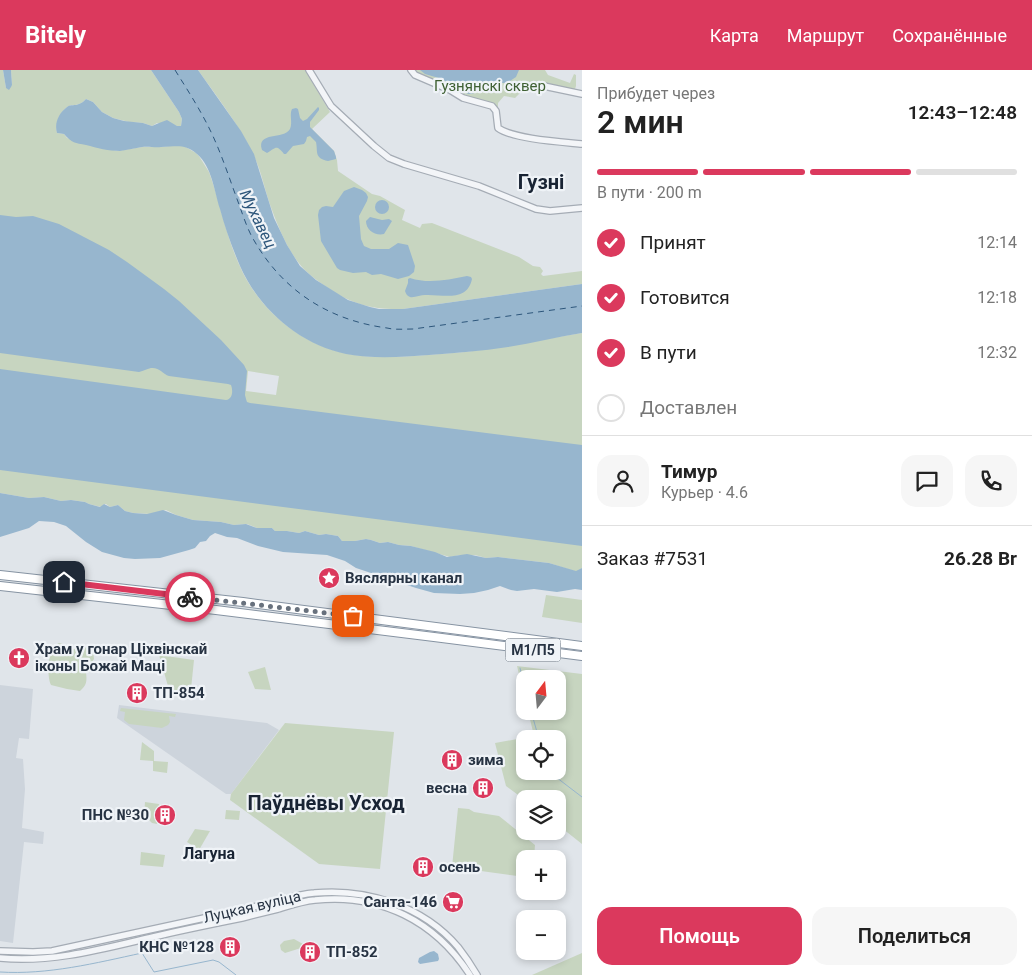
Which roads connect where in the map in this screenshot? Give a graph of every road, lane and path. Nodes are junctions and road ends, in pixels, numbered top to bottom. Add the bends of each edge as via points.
1 (308, 70) edge
2 (410, 70) edge
3 (539, 85) dead end
4 (582, 94) edge
5 (582, 144) edge
6 (582, 208) edge
7 (0, 575) edge
8 (0, 586) edge
9 (164, 594) junction
10 (191, 597) junction
11 (163, 604) junction
12 (190, 607) junction
13 (486, 633) junction
14 (506, 636) junction
15 (484, 643) junction
16 (505, 646) junction
17 (582, 646) edge
18 (582, 656) edge
19 (272, 902) junction
20 (273, 910) junction
21 (113, 938) junction
22 (114, 946) junction
23 (0, 950) edge
24 (0, 958) edge
25 (470, 975) edge
26 (477, 975) edge

1 - 6 street via 339,114 374,146 397,161 479,186 536,209
2 - 5 street via 463,98 492,106 496,111 498,128 504,132
3 - 4 street
7 - 9 highway, М1/П5
8 - 11 highway, М1/П5
9 - 10 highway, М1/П5
9 - 11 highway
10 - 12 highway
10 - 13 highway, М1/П5
11 - 12 highway, М1/П5
12 - 15 highway, М1/П5
13 - 14 highway, М1/П5
13 - 15 highway
14 - 16 highway
14 - 17 highway, М1/П5
15 - 16 highway, М1/П5
16 - 18 highway, М1/П5
19 - 20 street
19 - 21 street, Луцкая вуліца
19 - 26 street, Луцкая вуліца via 298,895 331,892 366,895 395,903 444,933
20 - 22 street, Луцкая вуліца
20 - 25 street, Луцкая вуліца via 331,899 369,903 392,910 406,915 437,936
21 - 22 street
21 - 23 street, Луцкая вуліца via 52,951
22 - 24 street, Луцкая вуліца via 53,958

